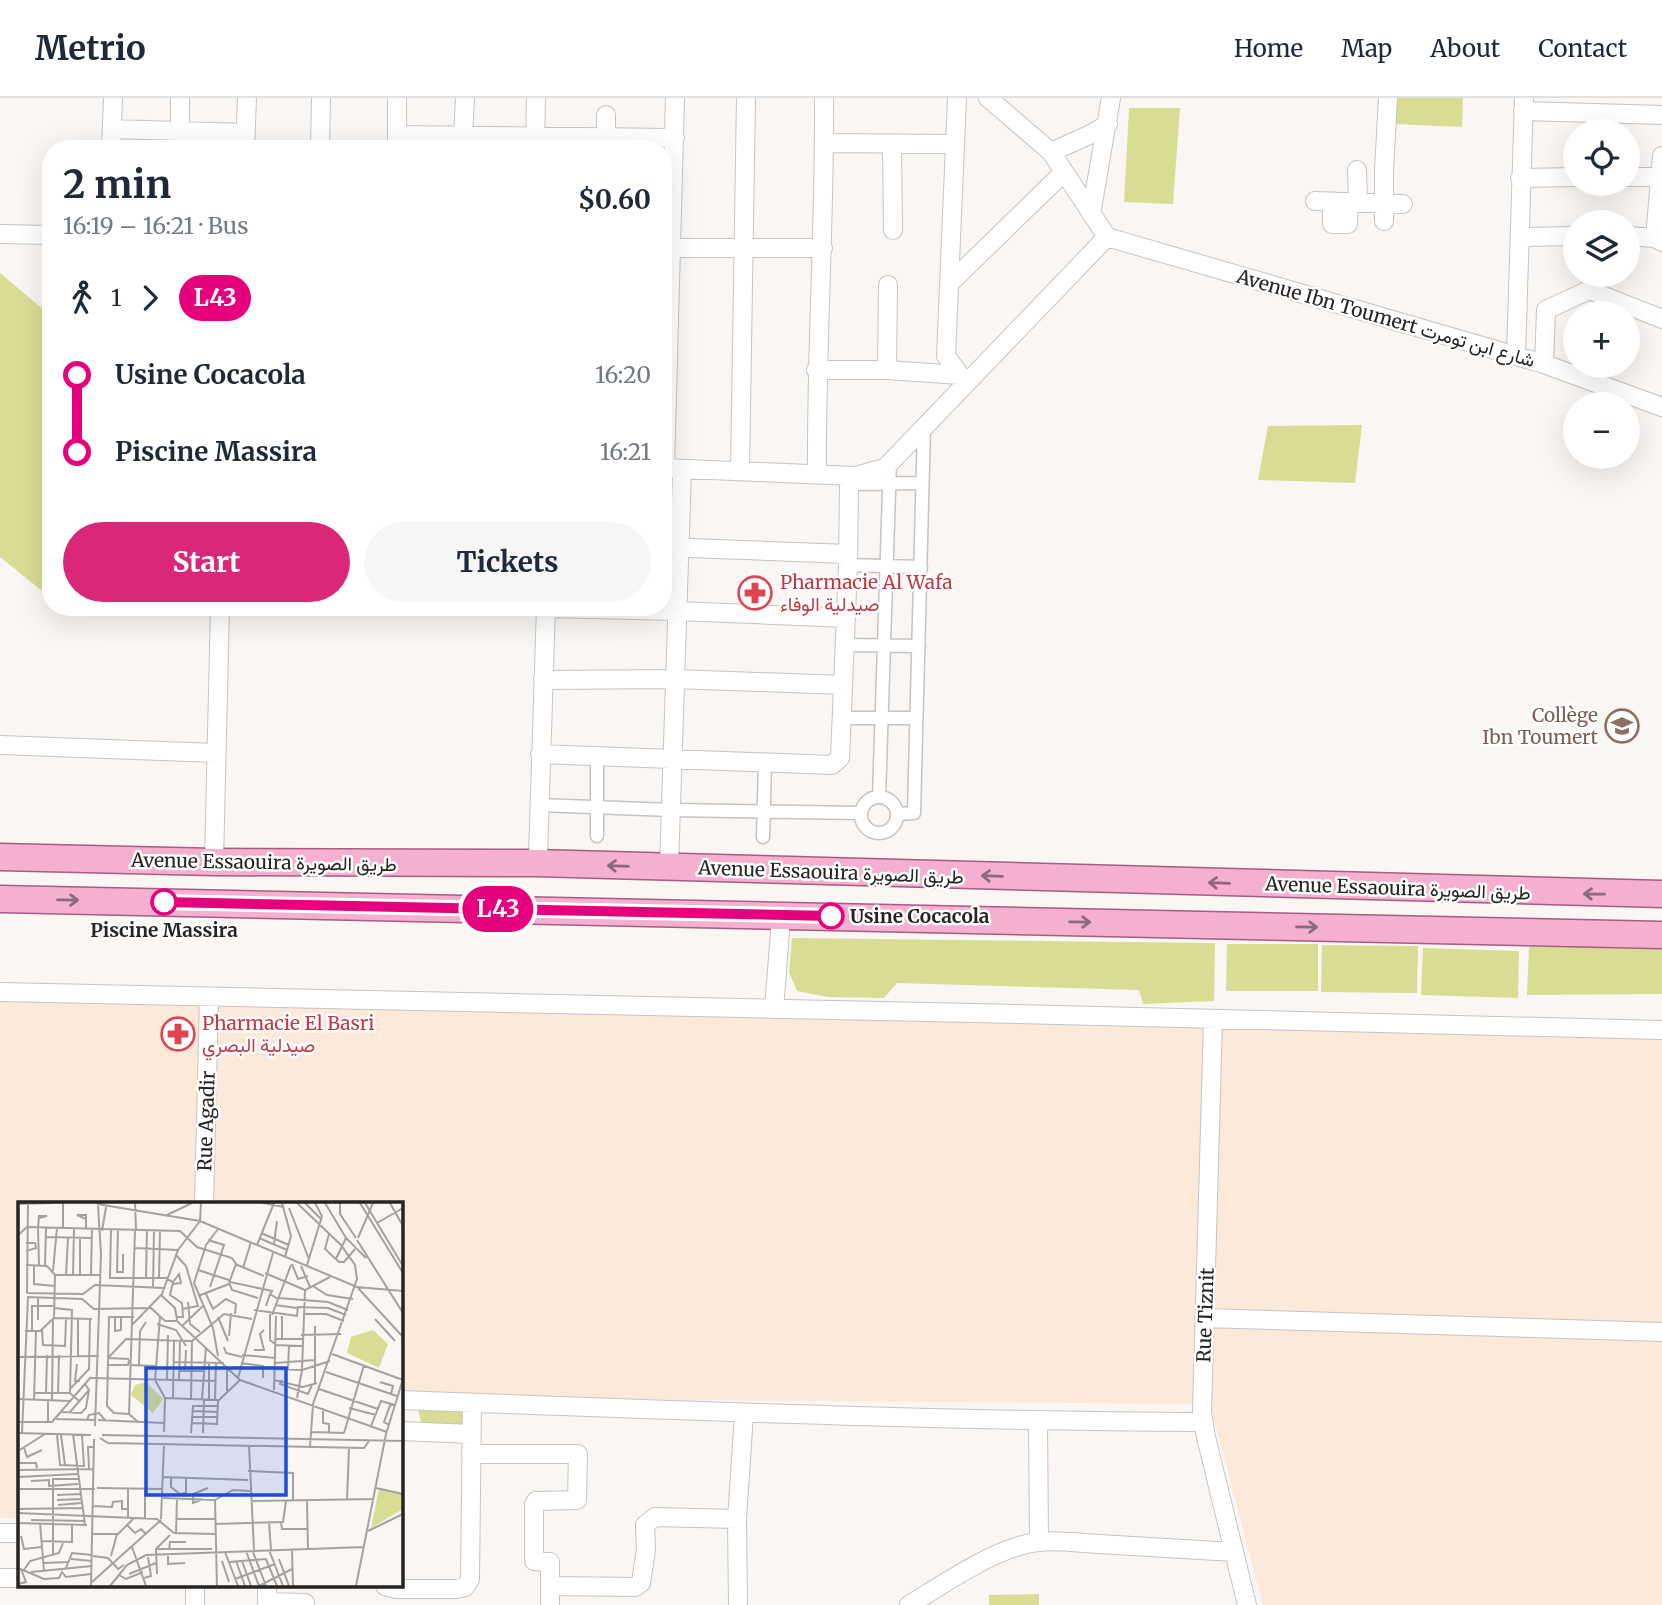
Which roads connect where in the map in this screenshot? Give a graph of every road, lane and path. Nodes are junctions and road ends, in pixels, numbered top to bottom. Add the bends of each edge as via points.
1 (113, 98) edge
2 (180, 98) edge
3 (247, 98) edge
4 (321, 98) edge
5 (397, 98) edge
6 (465, 98) edge
7 (536, 98) edge
8 (675, 98) edge
9 (746, 98) edge
10 (824, 98) edge
11 (957, 98) edge
12 (988, 98) edge
13 (1111, 98) edge
14 (1388, 98) edge
15 (1524, 105) edge
16 (1662, 115) edge
17 (606, 116) dead end
18 (1108, 124) junction
19 (112, 129) junction
20 (180, 132) junction
21 (463, 136) junction
22 (675, 138) junction
23 (111, 140) edge
24 (239, 140) edge
25 (246, 140) edge
26 (320, 140) edge
27 (397, 140) edge
28 (419, 140) edge
29 (504, 140) edge
30 (535, 140) edge
31 (606, 140) edge
32 (647, 140) edge
33 (824, 142) junction
34 (892, 144) junction
35 (955, 144) junction
36 (1051, 152) junction
37 (1662, 156) edge
38 (1357, 170) dead end
39 (1064, 172) junction
40 (1563, 177) edge
41 (1640, 177) edge
42 (1662, 177) edge
43 (1520, 178) junction
44 (672, 179) edge
45 (1403, 204) dead end
46 (1384, 212) junction
47 (1091, 214) junction
48 (893, 230) dead end
49 (0, 234) edge
50 (42, 235) edge
51 (1563, 236) edge
52 (1107, 237) junction
53 (1520, 237) junction
54 (1640, 238) edge
55 (1659, 240) edge
56 (672, 248) edge
57 (823, 248) junction
58 (744, 249) junction
59 (949, 284) junction
60 (888, 285) dead end
61 (1583, 287) edge
62 (1601, 287) edge
63 (1662, 319) edge
64 (1516, 355) junction
65 (1544, 364) junction
66 (816, 370) junction
67 (887, 370) junction
68 (963, 379) junction
69 (1662, 407) edge
70 (924, 425) junction
71 (890, 461) junction
72 (672, 468) edge
73 (740, 471) junction
74 (817, 474) junction
75 (852, 480) junction
76 (889, 483) junction
77 (922, 484) junction
78 (672, 548) edge
79 (672, 558) edge
80 (848, 559) junction
81 (887, 565) junction
82 (920, 567) junction
83 (672, 611) edge
84 (677, 611) junction
85 (220, 616) edge
86 (546, 616) edge
87 (846, 618) junction
88 (845, 645) junction
89 (884, 646) junction
90 (919, 646) junction
91 (675, 679) junction
92 (543, 680) junction
93 (844, 685) junction
94 (842, 718) junction
95 (882, 718) junction
96 (916, 718) junction
97 (0, 746) edge
98 (216, 752) junction
99 (540, 754) junction
100 (597, 757) junction
101 (673, 760) junction
102 (765, 763) junction
103 (879, 797) junction
104 (539, 805) junction
105 (597, 806) junction
106 (671, 810) junction
107 (764, 811) junction
108 (861, 813) junction
109 (897, 814) junction
110 (597, 835) dead end
111 (763, 836) dead end
112 (0, 857) edge
113 (214, 862) junction
114 (536, 863) junction
115 (669, 867) junction
116 (1662, 894) edge
117 (0, 899) edge
118 (779, 915) junction
119 (1662, 935) edge
120 (0, 992) edge
121 (209, 997) junction
122 (774, 1009) junction
123 (1213, 1020) junction
124 (1662, 1030) edge
125 (204, 1202) edge
126 (1204, 1318) junction
127 (1662, 1332) edge
128 (402, 1400) edge
129 (472, 1403) junction
130 (744, 1414) junction
131 (1038, 1421) junction
132 (1203, 1422) junction
133 (402, 1431) edge
134 (471, 1434) junction
135 (471, 1454) junction
136 (737, 1519) junction
137 (0, 1533) edge
138 (18, 1533) edge
139 (1039, 1542) junction
140 (1234, 1552) junction
141 (0, 1578) edge
142 (18, 1578) edge
143 (550, 1586) junction
144 (267, 1588) edge
145 (392, 1588) edge
146 (305, 1605) edge
147 (550, 1605) edge
148 (738, 1605) edge
149 (909, 1605) edge
150 (1247, 1605) edge

1 - 19 street
2 - 20 street
3 - 25 street
4 - 26 street
5 - 27 street
6 - 21 street
7 - 30 street
8 - 22 street
9 - 58 street
10 - 33 street
11 - 35 street
12 - 36 street
13 - 18 street
14 - 46 street
15 - 16 street
15 - 43 street
17 - 31 street
18 - 36 street
18 - 47 street
19 - 20 street
19 - 23 street
20 - 24 street
21 - 28 street
21 - 29 street
22 - 32 street
22 - 44 street
33 - 34 street
33 - 57 street
34 - 35 street
34 - 48 street
35 - 59 street
36 - 39 street
37 - 42 street
38 - 46 street via 1338,202
39 - 47 street
39 - 59 street
40 - 43 street
41 - 42 street
42 - 55 street
43 - 53 street
45 - 46 street
47 - 52 street
49 - 50 street
51 - 53 street
52 - 64 street, Avenue Ibn Toumert شارع ابن تومرت
52 - 68 street
53 - 64 street
54 - 55 street
56 - 58 street
57 - 58 street
57 - 66 street
58 - 73 street
59 - 68 street via 946,356
60 - 67 street
61 - 65 street via 1546,310
62 - 63 street
64 - 65 street, Avenue Ibn Toumert شارع ابن تومرت
65 - 69 street, Avenue Ibn Toumert شارع ابن تومرت
66 - 67 street
66 - 74 street
67 - 68 street
68 - 70 street
70 - 71 street
70 - 77 street
71 - 75 street via 886,468
71 - 76 street
72 - 73 street
73 - 74 street
74 - 75 street
75 - 76 street
75 - 80 street
76 - 77 street
76 - 81 street
77 - 82 street
78 - 80 street
79 - 84 street
80 - 81 street
80 - 87 street
81 - 82 street
81 - 89 street
82 - 90 street
83 - 84 street
84 - 87 street
84 - 91 street
85 - 98 street
86 - 92 street
87 - 88 street
88 - 89 street
88 - 93 street
89 - 90 street
89 - 95 street
90 - 96 street
91 - 92 street
91 - 93 street
91 - 101 street
92 - 99 street
93 - 94 street
94 - 95 street
94 - 102 street via 836,763
95 - 96 street
95 - 103 street
96 - 109 street via 914,813
97 - 98 street
98 - 113 street
99 - 100 street
99 - 104 street
100 - 101 street
100 - 105 street
101 - 102 street
101 - 106 street
102 - 107 street
103 - 108 street via 870,799
103 - 109 street via 891,802
104 - 105 street
104 - 114 street
105 - 106 street
105 - 110 street
106 - 107 street
106 - 115 street
107 - 108 street
107 - 111 street
108 - 109 street via 866,827 879,832 892,827
112 - 113 main road, Avenue Essaouira طريق الصويرة
113 - 114 main road, Avenue Essaouira طريق الصويرة
115 -> 114 main road, Avenue Essaouira طريق الصويرة
116 -> 115 main road, Avenue Essaouira طريق الصويرة
117 -> 118 main road, Avenue Essaouira طريق الصويرة
118 -> 119 main road, Avenue Essaouira طريق الصويرة
118 - 122 street
120 - 121 street
121 - 122 street
121 - 125 street, Rue Agadir
122 - 123 street
123 - 124 street
123 - 126 street, Rue Tiznit
126 - 127 street
126 - 132 street, Rue Tiznit
128 - 129 street
129 - 130 street
129 - 134 street
130 - 131 street
130 - 136 street
131 - 132 street
131 - 139 street
132 - 140 street, Rue Tiznit
133 - 134 street
134 - 135 street
135 - 143 street via 578,1454 577,1500 534,1504 534,1561 550,1562
135 - 145 street via 468,1583 456,1589
136 - 143 street via 650,1519 645,1525 641,1583 635,1587
136 - 148 street
137 - 138 street
139 - 140 street
139 - 149 street via 1011,1548
140 - 150 street, Rue Tiznit
141 - 142 street
143 - 147 street
144 - 146 street via 267,1602

